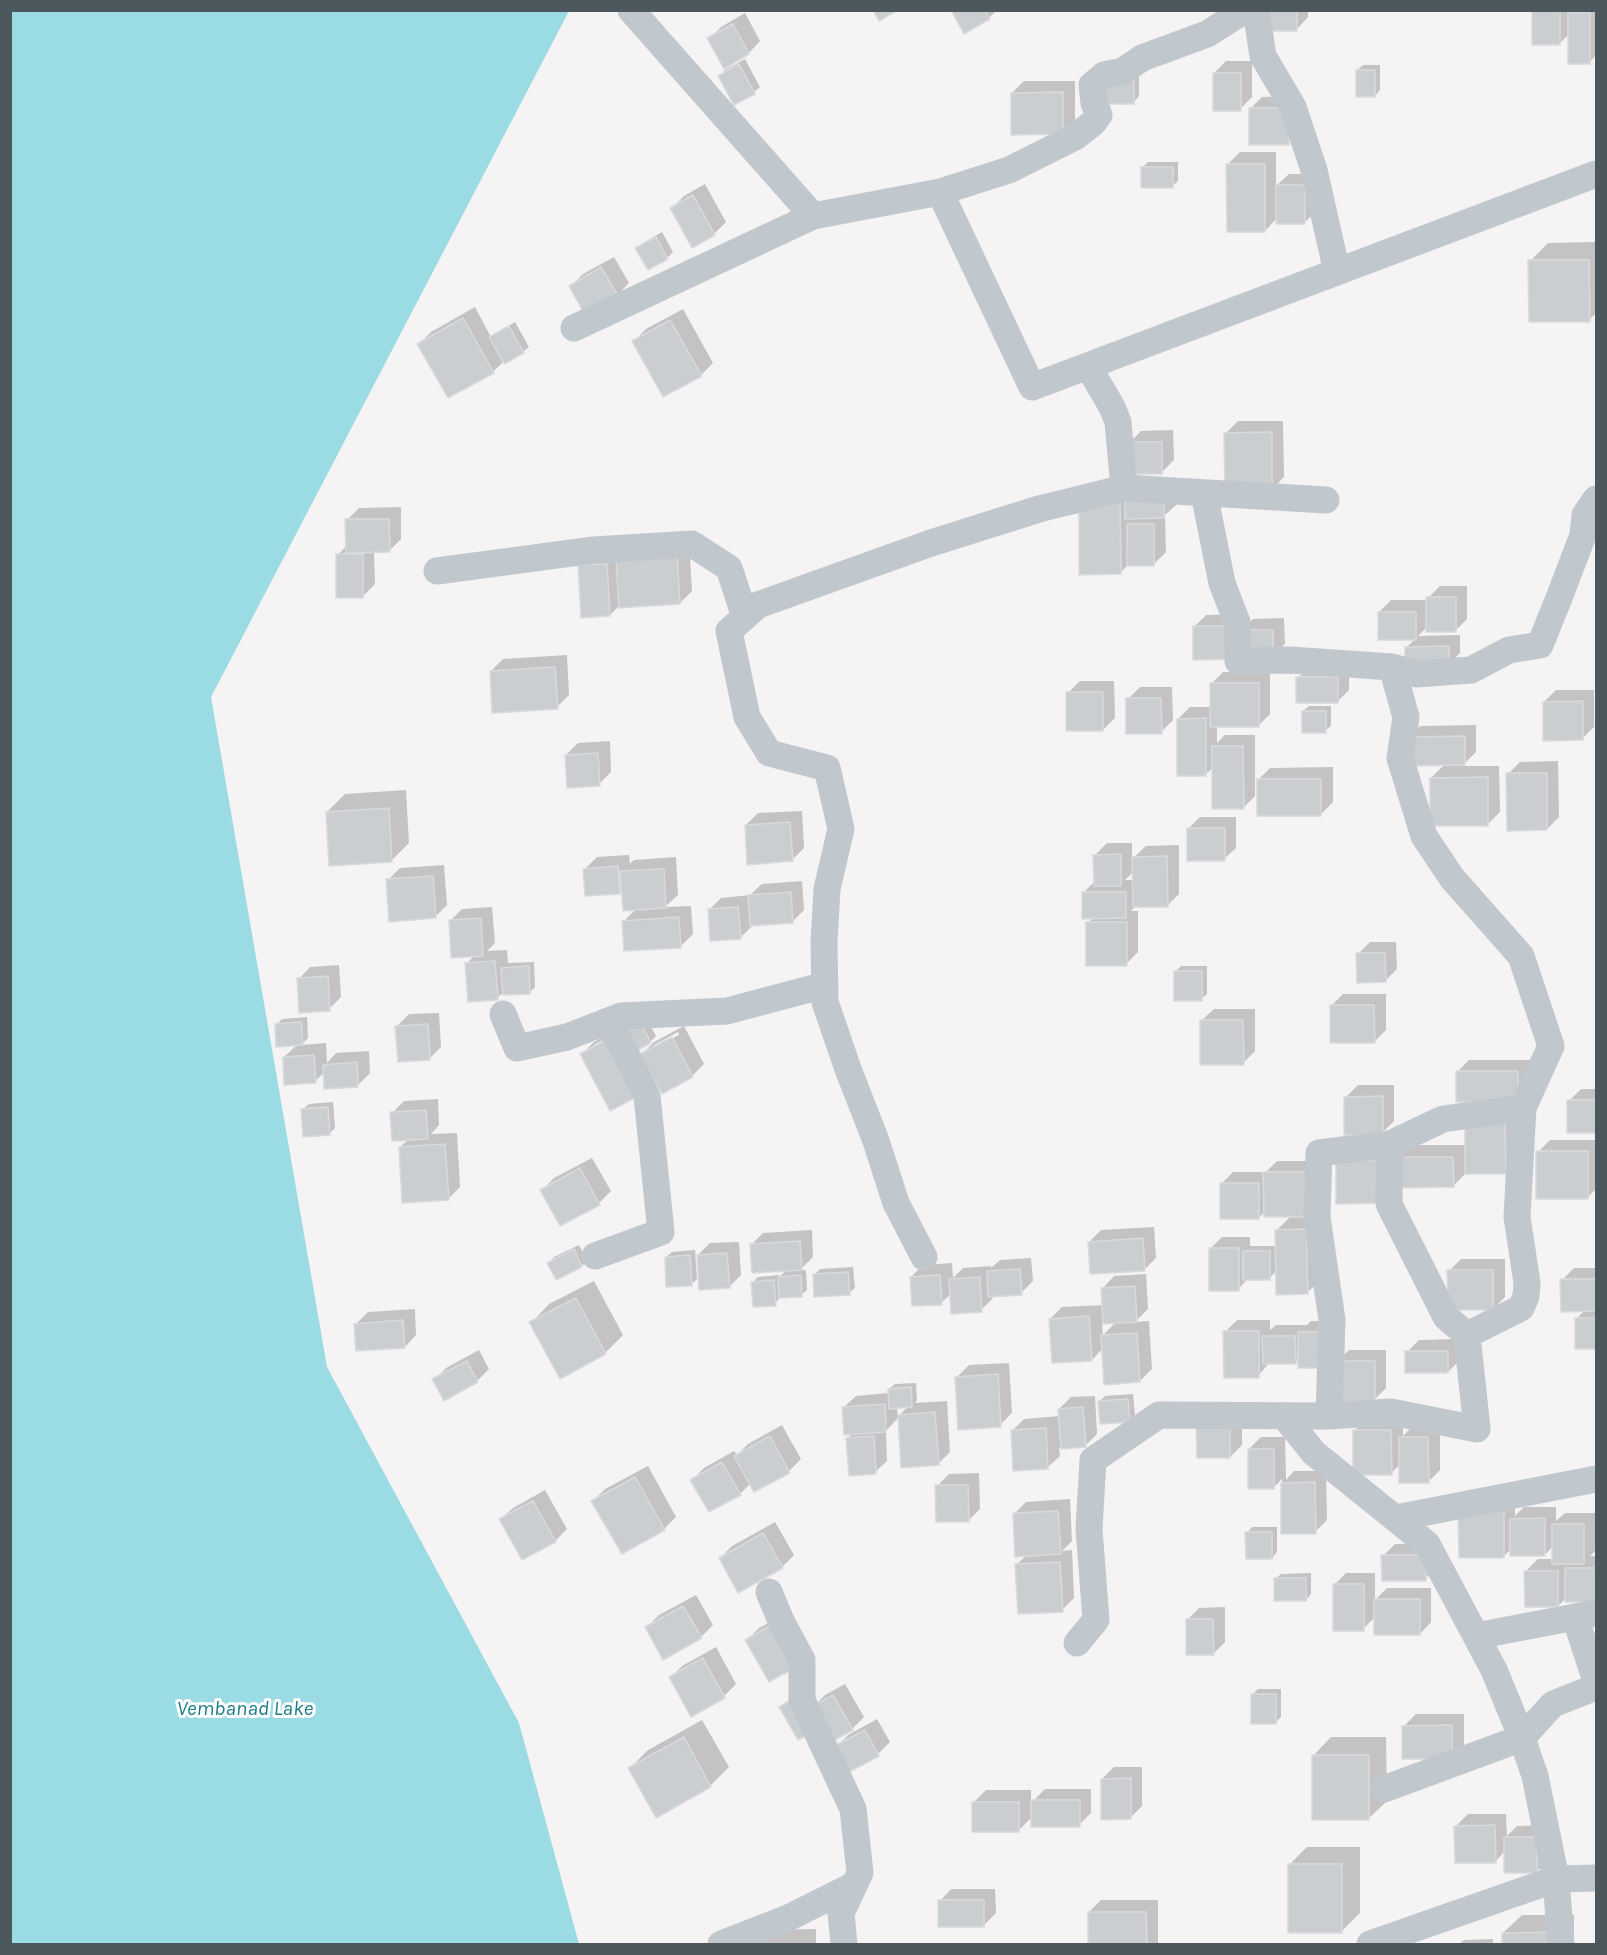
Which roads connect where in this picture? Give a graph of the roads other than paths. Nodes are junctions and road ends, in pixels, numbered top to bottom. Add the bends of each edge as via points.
1 (631, 10) edge
2 (1245, 10) edge
3 (1256, 10) edge
4 (1596, 174) edge
5 (940, 192) junction
6 (813, 216) junction
7 (1337, 272) junction
8 (574, 328) dead end
9 (1088, 366) junction
10 (1124, 488) junction
11 (1204, 493) junction
12 (1596, 499) edge
13 (1326, 500) dead end
14 (437, 571) dead end
15 (745, 617) junction
16 (1392, 667) junction
17 (825, 985) junction
18 (503, 1014) dead end
19 (605, 1022) junction
20 (1523, 1108) junction
21 (1390, 1144) junction
22 (595, 1256) dead end
23 (924, 1257) dead end
24 (1467, 1335) junction
25 (1329, 1416) junction
26 (1285, 1417) junction
27 (1596, 1479) edge
28 (1396, 1518) junction
29 (769, 1592) dead end
30 (1586, 1615) edge
31 (1476, 1636) junction
32 (1077, 1643) dead end
33 (1596, 1681) edge
34 (1596, 1687) edge
35 (1522, 1738) junction
36 (1384, 1789) dead end
37 (1596, 1878) edge
38 (1556, 1879) junction
39 (854, 1885) junction
40 (722, 1944) edge
41 (844, 1944) edge
42 (1370, 1944) edge
43 (1561, 1944) edge

1 - 6 street
2 - 5 street via 1207,34 1104,75 1092,85 1099,115 1075,137 1009,170
3 - 7 street via 1263,56 1293,107 1314,170
4 - 7 street
5 - 6 street
5 - 9 street via 1032,387
6 - 8 street
7 - 9 street
9 - 10 street via 1118,422
10 - 11 street
10 - 15 street via 1039,509 931,543 758,605
11 - 13 street
11 - 16 street via 1222,583 1237,622 1238,661 1290,660
12 - 16 street via 1585,515 1583,535 1540,645 1509,650 1471,670 1417,674
14 - 15 street via 594,550 692,544 729,568
15 - 17 street via 729,631 747,717 769,753 827,768 841,829 827,890
16 - 20 street via 1406,717 1400,758 1424,836 1452,878 1521,957 1551,1046
17 - 19 street via 727,1011 621,1016
17 - 23 street via 825,1002 896,1203
18 - 19 street via 516,1048 567,1037
19 - 22 street via 620,1042 647,1096 661,1232
20 - 21 street via 1443,1119
20 - 24 street via 1517,1217 1526,1296 1521,1308
21 - 24 street via 1389,1204 1446,1317
21 - 25 street via 1319,1153 1317,1217 1332,1320
24 - 25 street via 1477,1429 1391,1412
25 - 26 street
26 - 28 street via 1314,1453
26 - 32 street via 1159,1415 1093,1460 1089,1529 1096,1620
27 - 28 street
28 - 31 street via 1427,1544
29 - 39 street via 802,1660 802,1700 853,1809 860,1873
30 - 31 street
30 - 33 street
31 - 35 street
34 - 35 street via 1553,1704
35 - 36 street
35 - 38 street via 1535,1776
37 - 38 street
38 - 42 street
38 - 43 street
39 - 40 street via 788,1918
39 - 41 street via 841,1913

